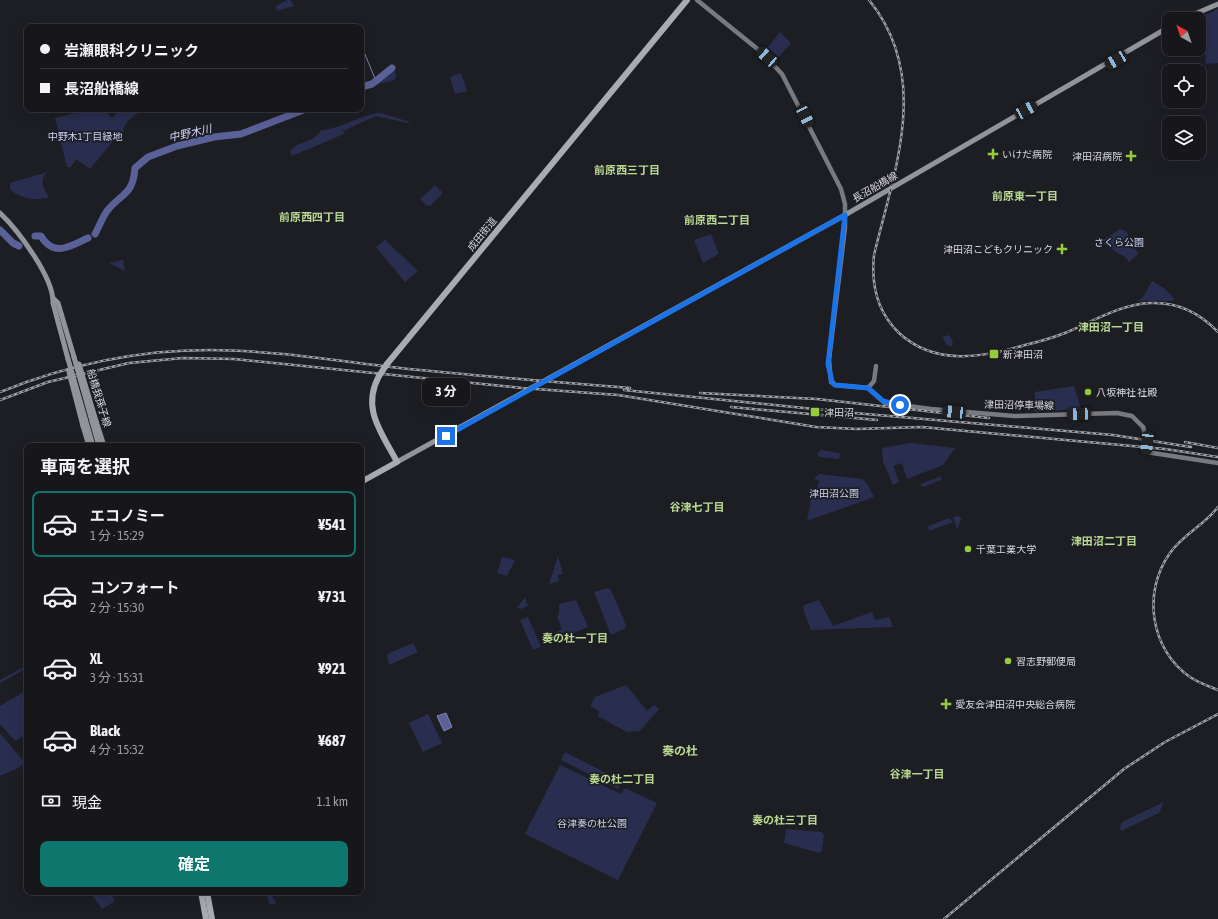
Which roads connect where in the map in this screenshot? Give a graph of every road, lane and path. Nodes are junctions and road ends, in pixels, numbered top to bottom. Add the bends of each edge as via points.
1 (687, 0) edge
2 (697, 0) edge
3 (1218, 4) edge
4 (1199, 12) edge
5 (1162, 31) edge
6 (0, 213) edge
7 (845, 215) junction
8 (71, 358) junction
9 (876, 366) dead end
10 (868, 388) junction
11 (88, 443) edge
12 (92, 443) edge
13 (98, 443) edge
14 (103, 443) edge
15 (397, 462) junction
16 (1216, 462) edge
17 (364, 480) edge
18 (202, 895) edge
19 (208, 895) edge
20 (206, 919) edge
21 (212, 919) edge

1 - 15 highway, 成田街道, bridge via 378,376 372,396 372,410
2 - 7 main road via 760,51 782,74 837,181 843,196
3 - 4 main road
5 - 7 main road, 長沼船橋線
6 - 8 main road, 船橋我孫子線 via 20,234 58,303
7 - 10 main road via 829,370 835,385
7 - 15 main road, 長沼船橋線
8 - 11 main road, 船橋我孫子線, bridge via 70,378
8 - 12 main road, 船橋我孫子線, bridge
8 - 13 main road, 船橋我孫子線, bridge
8 - 14 main road, 船橋我孫子線, bridge via 83,374
9 - 10 main road via 874,378
10 - 16 main road, 津田沼停車場線, bridge via 888,404 966,413 1014,416 1126,414 1136,419 1143,427 1146,452
15 - 17 highway
18 - 20 highway
19 - 21 highway

